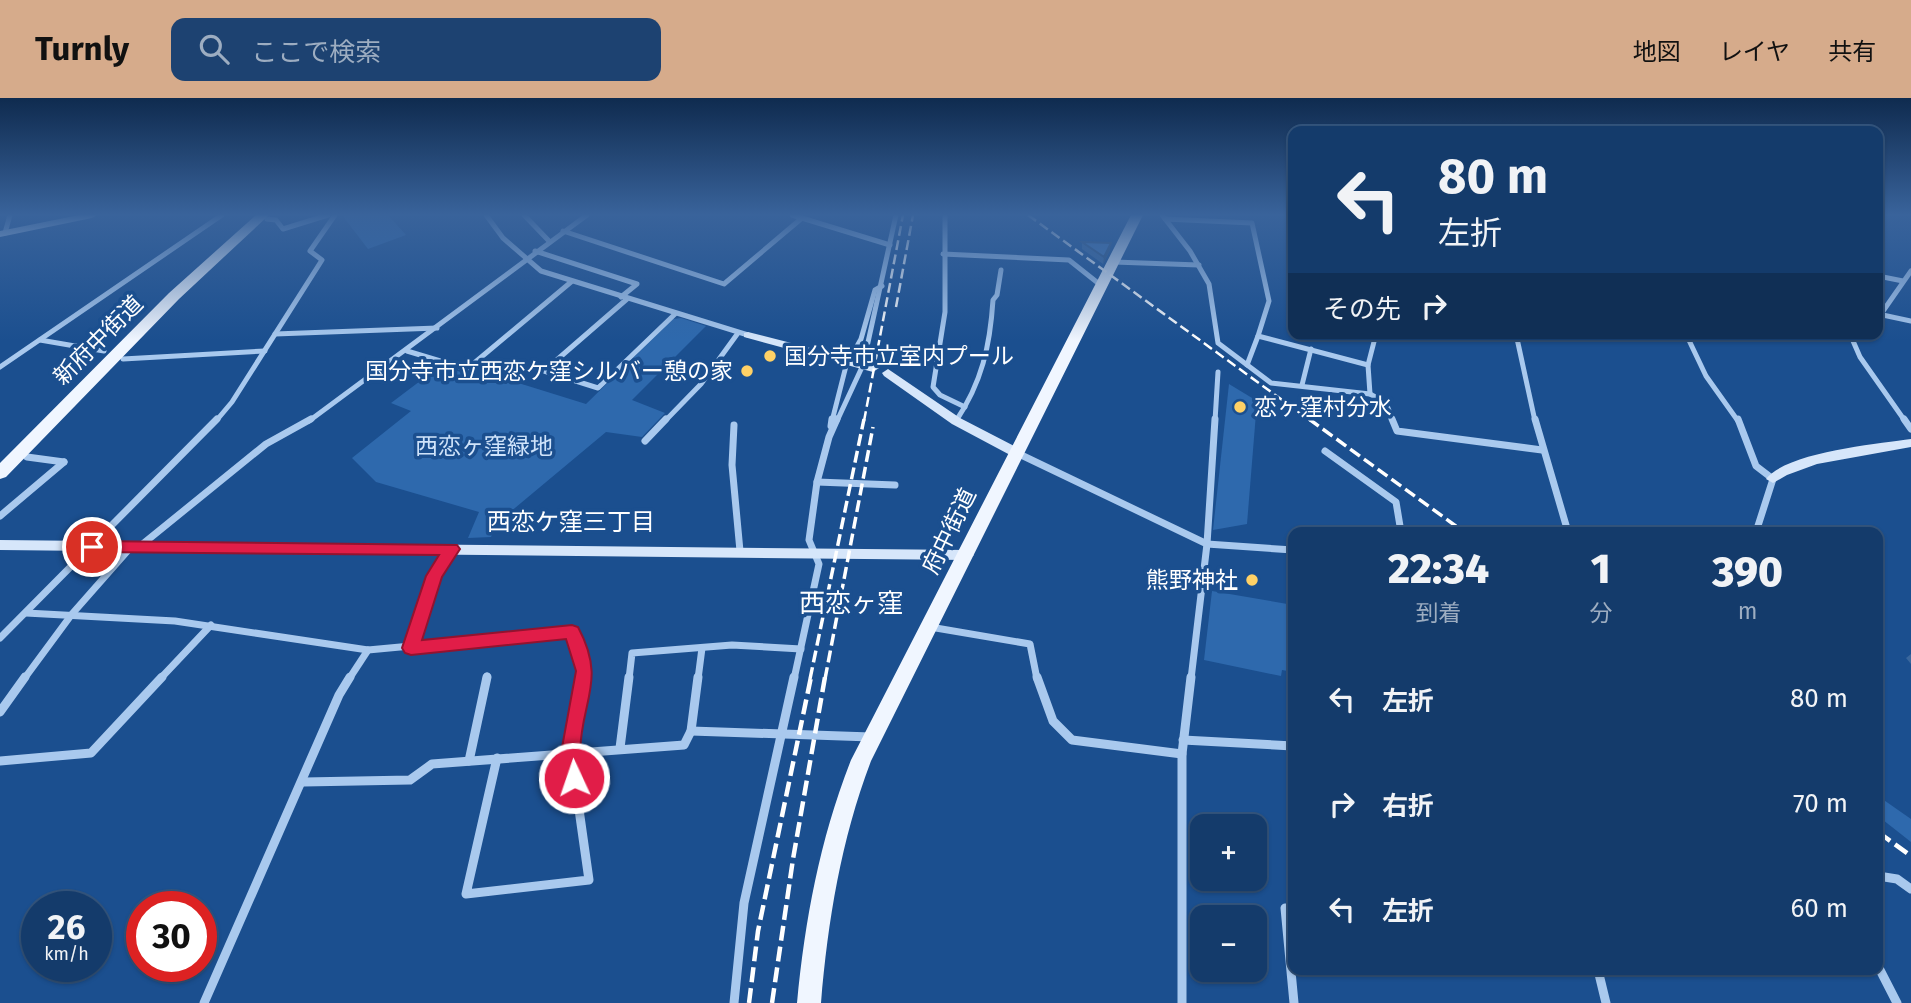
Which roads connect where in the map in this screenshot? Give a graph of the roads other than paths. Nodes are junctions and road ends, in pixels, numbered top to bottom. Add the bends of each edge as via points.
1 (161, 257) edge
2 (205, 257) edge
3 (217, 257) edge
4 (318, 257) edge
5 (527, 257) edge
6 (555, 257) edge
7 (642, 257) edge
8 (755, 257) edge
9 (888, 257) edge
10 (943, 257) edge
11 (1011, 257) edge
12 (1116, 257) edge
13 (1193, 257) edge
14 (1259, 257) edge
15 (524, 259) junction
16 (1114, 262) junction
17 (1199, 265) junction
18 (1001, 270) dead end
19 (1911, 271) edge
20 (1883, 277) edge
21 (1903, 281) junction
22 (571, 282) junction
23 (882, 286) junction
24 (1103, 287) junction
25 (624, 298) junction
26 (1883, 308) edge
27 (675, 314) junction
28 (1883, 315) edge
29 (1911, 321) edge
30 (437, 328) junction
31 (275, 334) junction
32 (743, 334) junction
33 (1258, 336) junction
34 (40, 340) junction
35 (1374, 340) edge
36 (1517, 340) edge
37 (1689, 340) edge
38 (1853, 340) edge
39 (1311, 349) junction
40 (104, 351) junction
41 (265, 351) junction
42 (407, 351) junction
43 (122, 354) junction
44 (1247, 365) junction
45 (1368, 365) junction
46 (868, 366) junction
47 (0, 367) edge
48 (1218, 372) dead end
49 (888, 373) dead end
50 (1302, 385) junction
51 (1370, 394) junction
52 (965, 407) junction
53 (956, 421) junction
54 (734, 425) dead end
55 (1911, 429) edge
56 (830, 433) junction
57 (645, 441) dead end
58 (1911, 443) edge
59 (1542, 450) junction
60 (1325, 452) dead end
61 (1017, 453) junction
62 (0, 456) edge
63 (27, 457) junction
64 (0, 473) edge
65 (1773, 479) junction
66 (817, 482) junction
67 (0, 485) edge
68 (895, 485) dead end
69 (0, 516) edge
70 (1400, 527) edge
71 (1566, 527) edge
72 (1757, 527) edge
73 (1206, 544) junction
74 (0, 545) edge
75 (92, 547) junction
76 (135, 547) junction
77 (452, 549) junction
78 (1288, 550) edge
79 (740, 551) junction
80 (812, 551) junction
81 (967, 555) junction
82 (26, 613) junction
83 (72, 614) junction
84 (211, 625) junction
85 (930, 627) junction
86 (0, 638) edge
87 (411, 648) junction
88 (702, 648) junction
89 (800, 649) junction
90 (368, 650) junction
91 (487, 676) dead end
92 (0, 712) edge
93 (691, 731) junction
94 (782, 734) junction
95 (871, 737) junction
96 (1183, 740) junction
97 (1288, 746) edge
98 (620, 748) junction
99 (571, 753) junction
100 (1182, 754) junction
101 (496, 758) junction
102 (0, 761) edge
103 (468, 761) junction
104 (304, 782) junction
105 (1883, 877) edge
106 (1911, 889) edge
107 (1288, 908) edge
108 (1288, 940) edge
109 (1291, 975) edge
110 (1599, 975) edge
111 (1883, 975) edge
112 (204, 1003) edge
113 (734, 1003) edge
114 (809, 1003) edge
115 (1182, 1003) edge
116 (1294, 1003) edge
117 (1605, 1003) edge
118 (1897, 1003) edge

1 - 34 street
2 - 40 main road, 新府中街道
3 - 43 main road, 新府中街道
4 - 31 street via 322,260
5 - 15 street
6 - 25 street via 637,284
7 - 8 street via 723,284
9 - 23 street
10 - 52 street via 945,312 933,387
11 - 24 street via 1069,260
12 - 16 main road, 府中街道
13 - 17 street
14 - 33 street via 1269,301
15 - 22 street
15 - 30 street
16 - 17 street
16 - 24 main road, 府中街道
17 - 44 street via 1212,295 1217,343
18 - 52 street via 993,300 989,361 976,394
19 - 21 street
20 - 21 street
21 - 26 street
22 - 25 street
22 - 42 street via 467,369
23 - 46 street
23 - 56 street via 875,290 846,366
24 - 61 main road, 府中街道
25 - 27 street
25 - 27 street via 544,371 598,388
27 - 32 street
28 - 29 street
30 - 31 street
30 - 42 street
31 - 41 street
32 - 46 street
32 - 57 street
33 - 39 street
33 - 44 street
34 - 40 street
34 - 47 street
35 - 45 street
36 - 59 street
37 - 65 street via 1706,376 1735,412 1756,466
38 - 55 street
39 - 45 street
39 - 50 street
40 - 62 main road, 新府中街道
41 - 43 street
41 - 75 street via 200,440
42 - 76 street via 298,428 266,444
43 - 63 main road
43 - 64 main road, 新府中街道
44 - 50 street via 1271,383
45 - 51 street
46 - 56 street
48 - 73 street
49 - 53 street
50 - 51 street
51 - 59 street via 1386,403 1397,431
52 - 53 street
53 - 61 street
54 - 79 street via 732,465
56 - 66 street
58 - 65 street via 1824,458 1786,469
59 - 71 street
60 - 70 street via 1395,502
61 - 73 street
61 - 81 main road, 府中街道
63 - 67 main road
63 - 69 street via 64,462
65 - 72 street
66 - 68 street
66 - 80 street via 809,540
73 - 78 street
73 - 96 street
74 - 75 street
75 - 76 street
75 - 82 street
76 - 77 street
76 - 83 street
77 - 79 street
77 - 87 street via 434,576
79 - 80 street
80 - 81 street
80 - 89 street via 819,564
81 - 85 main road, 府中街道
82 - 83 street
82 - 86 street
83 - 84 street
83 - 92 street
84 - 90 street
84 - 102 street via 91,753
85 - 95 main road, 府中街道
85 - 100 street via 1030,645 1045,706 1061,733 1072,740
87 - 90 street
87 - 99 street via 572,631 585,671
88 - 89 street
88 - 93 street
88 - 98 street via 632,653
89 - 94 street
90 - 104 street via 340,695
91 - 103 street
93 - 94 street
93 - 98 street via 684,746
94 - 95 street
94 - 113 street via 744,903
95 - 114 main road, 府中街道 via 849,788 830,852
96 - 97 street
96 - 100 street
98 - 99 street
99 - 101 street
99 - 101 street via 589,880 466,894
100 - 115 street
101 - 103 street
103 - 104 street via 432,764 411,780
104 - 112 street
105 - 106 street via 1897,878
107 - 108 street
109 - 116 street
110 - 117 street
111 - 118 street

